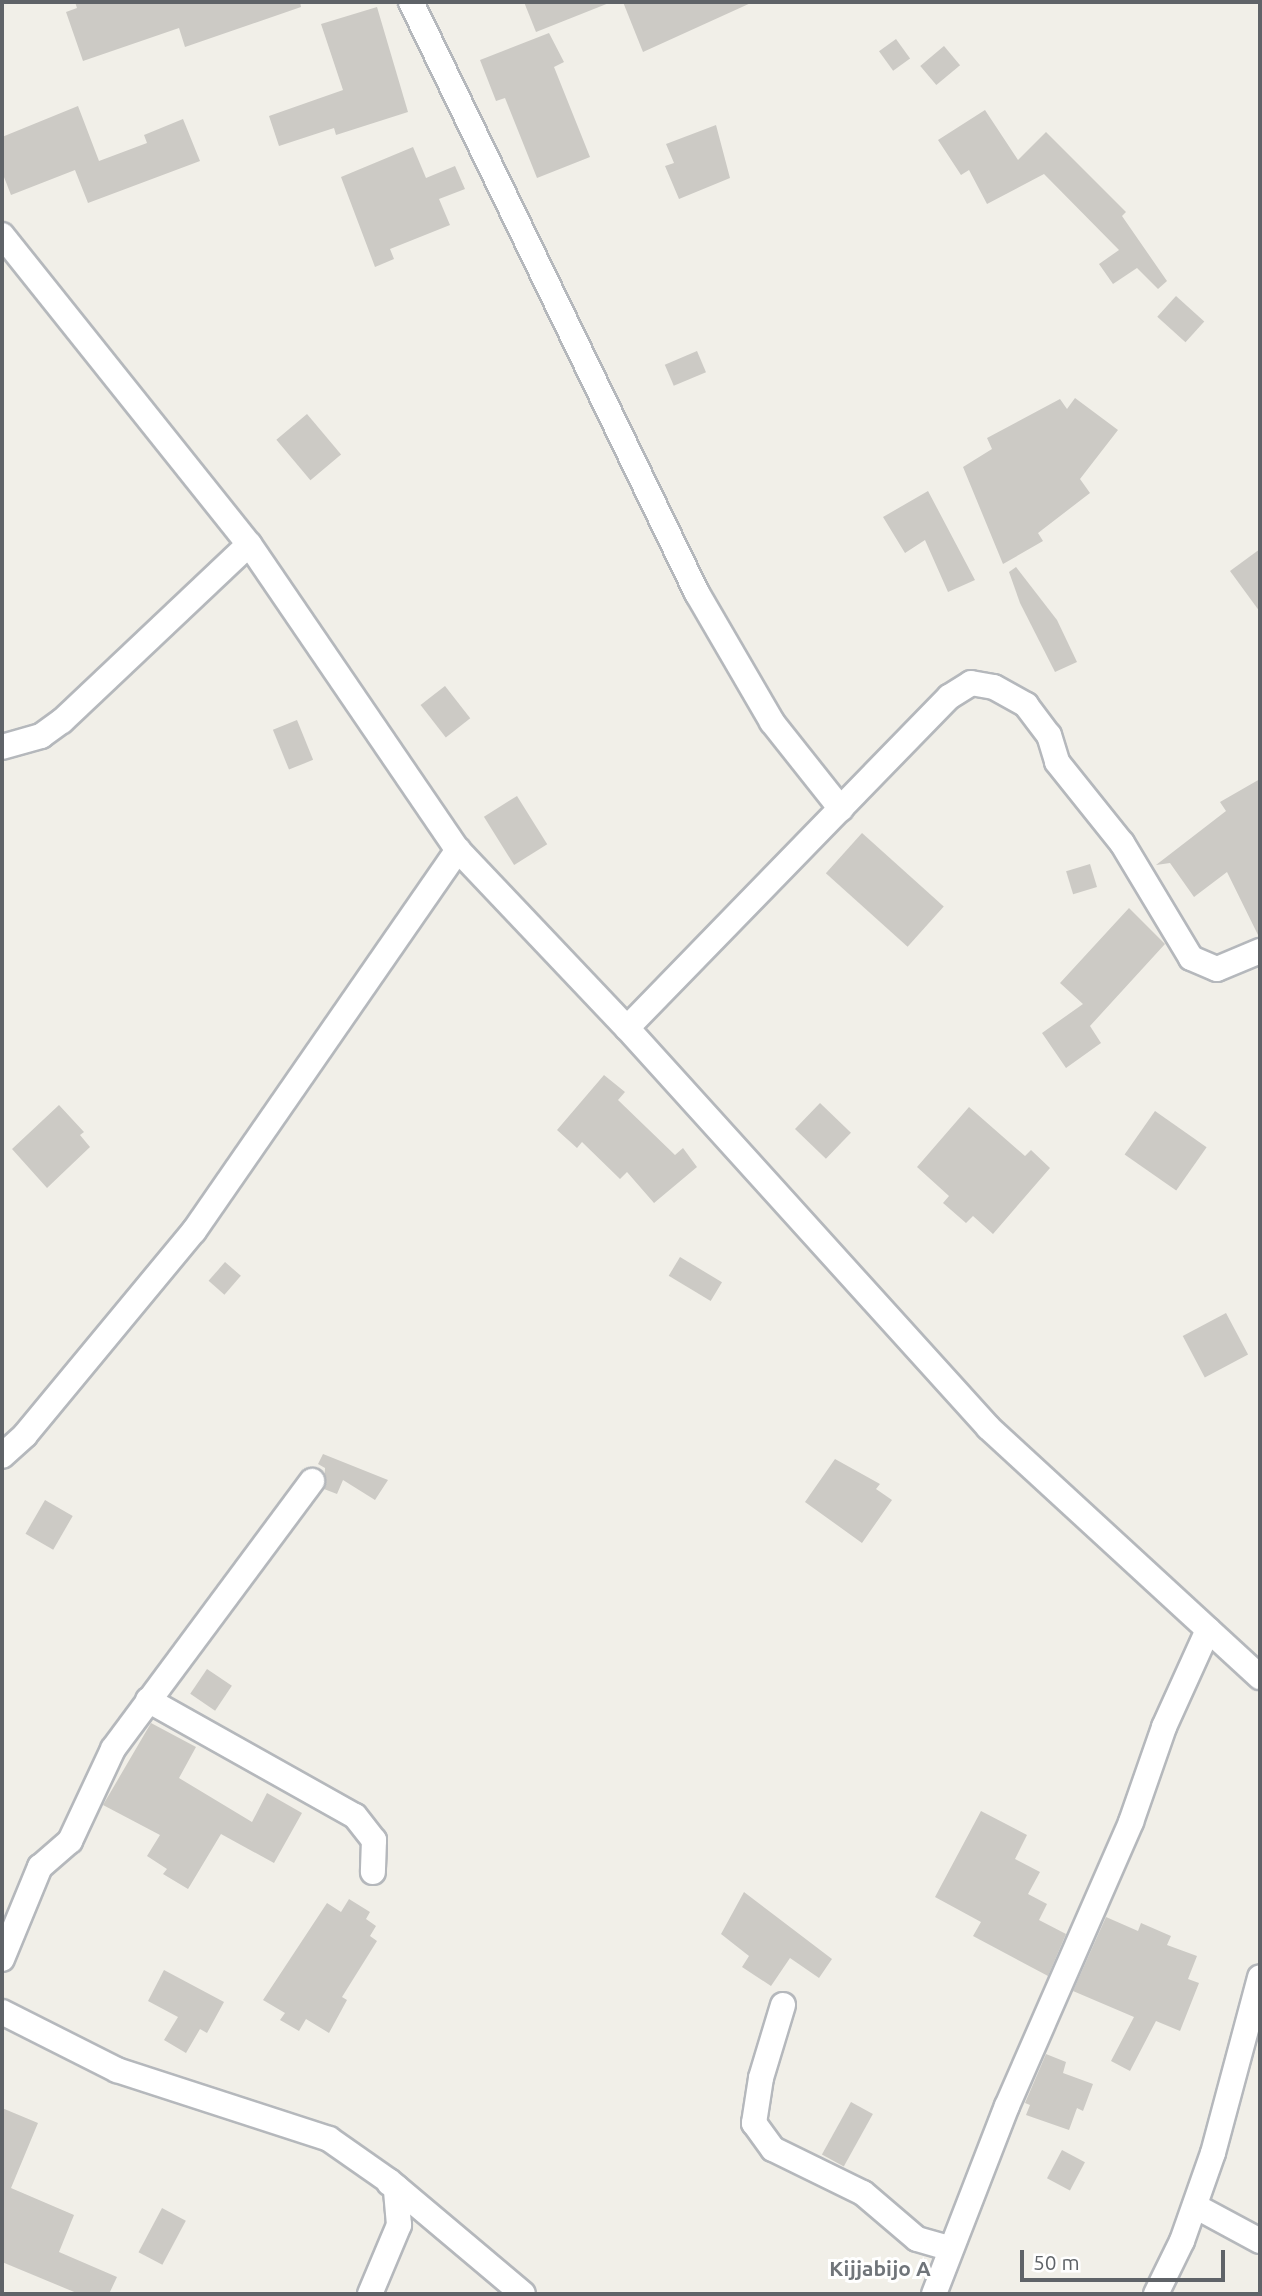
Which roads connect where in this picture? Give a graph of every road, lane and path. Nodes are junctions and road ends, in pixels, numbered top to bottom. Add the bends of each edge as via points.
1 (411, 2) edge
2 (2, 235) edge
3 (249, 544) junction
4 (2, 747) edge
5 (841, 809) junction
6 (458, 850) junction
7 (1260, 951) edge
8 (627, 1028) junction
9 (2, 1455) edge
10 (312, 1481) dead end
11 (1208, 1630) junction
12 (1260, 1678) edge
13 (148, 1700) junction
14 (373, 1872) dead end
15 (2, 1959) edge
16 (1260, 1977) edge
17 (783, 2005) dead end
18 (2, 2012) edge
19 (329, 2139) junction
20 (1195, 2206) junction
21 (1260, 2241) edge
22 (951, 2249) junction
23 (370, 2294) edge
24 (523, 2294) edge
25 (934, 2294) edge
26 (1156, 2294) edge

1 - 5 street via 697,593 772,722
2 - 3 street
3 - 4 street via 62,721 41,736
3 - 6 street
5 - 7 street via 949,697 971,683 994,687 1026,705 1049,735 1057,762 1122,843 1191,958 1217,969
5 - 8 street
6 - 8 street
6 - 9 street via 194,1231 25,1435
8 - 11 street via 989,1428
10 - 13 street
11 - 12 street
11 - 22 street
13 - 14 street via 355,1816 374,1840
13 - 15 street via 113,1749 70,1841 40,1867
16 - 20 street
17 - 22 street via 761,2078 754,2123 774,2149 863,2193 917,2239
18 - 19 street via 117,2070
19 - 23 street via 396,2187 399,2225
19 - 24 street via 389,2180
20 - 21 street
20 - 26 street
22 - 25 street

